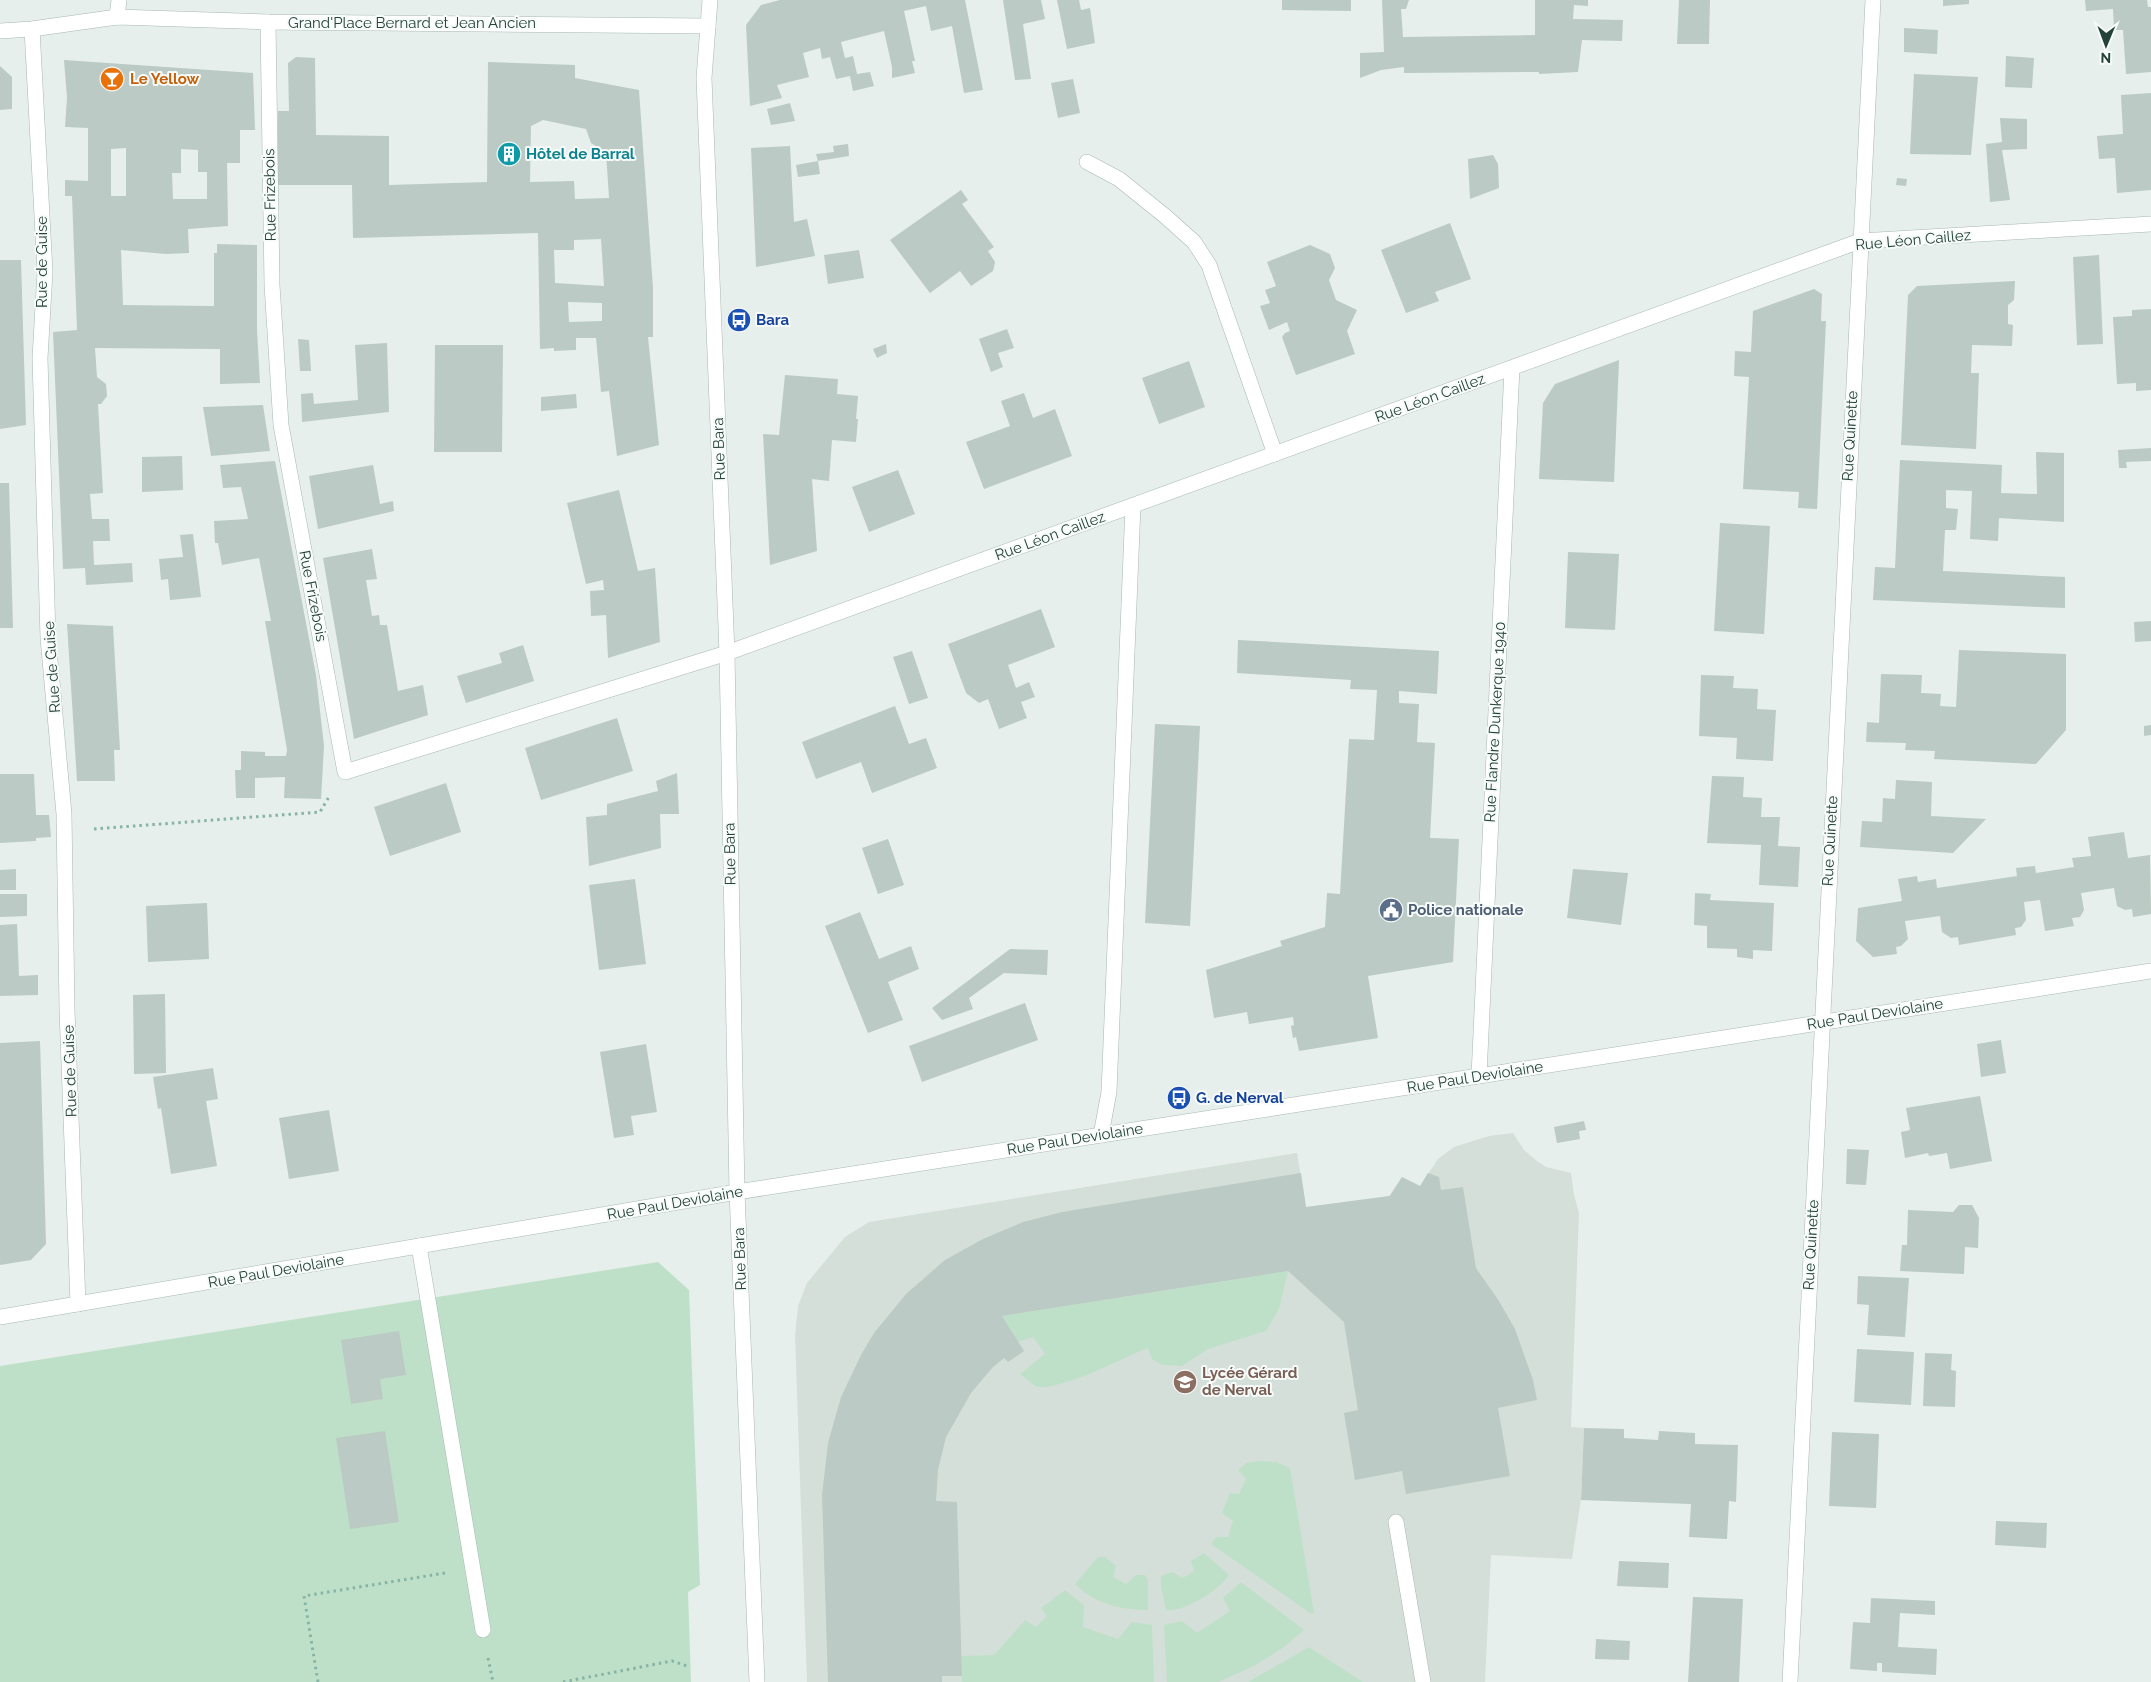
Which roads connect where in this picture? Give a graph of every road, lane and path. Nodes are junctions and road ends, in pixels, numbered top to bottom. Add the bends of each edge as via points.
1 (119, 0) edge
2 (710, 0) edge
3 (1873, 0) edge
4 (117, 17) junction
5 (268, 22) junction
6 (708, 26) junction
7 (32, 29) junction
8 (0, 30) edge
9 (1087, 162) dead end
10 (2151, 224) edge
11 (1860, 241) junction
12 (1512, 368) junction
13 (1275, 454) junction
14 (1133, 506) junction
15 (727, 653) junction
16 (345, 772) junction
17 (64, 832) junction
18 (2151, 971) edge
19 (1821, 1022) junction
20 (1479, 1076) junction
21 (1101, 1135) junction
22 (738, 1192) junction
23 (419, 1246) junction
24 (78, 1304) junction
25 (0, 1317) edge
26 (1396, 1522) dead end
27 (473, 1569) junction
28 (483, 1630) dead end
29 (488, 1657) dead end
30 (690, 1666) dead end
31 (318, 1682) edge
32 (493, 1682) edge
33 (563, 1682) edge
34 (757, 1682) edge
35 (1423, 1682) edge
36 (1790, 1682) edge

1 - 4 street
2 - 6 street, Rue Bara
3 - 11 street, Rue Quinette
4 - 5 street, Grand'Place Bernard et Jean Ancien
4 - 7 street, Grand'Place Bernard et Jean Ancien
5 - 6 street, Grand'Place Bernard et Jean Ancien
5 - 16 street, Rue Frizebois via 272,284 281,425
6 - 15 street, Rue Bara via 704,78
7 - 8 street, Grand'Place Bernard et Jean Ancien
7 - 17 street, Rue de Guise via 44,272 40,358 48,638
9 - 13 street via 1119,179 1194,242 1209,265
10 - 11 street, Rue Léon Caillez
11 - 12 street, Rue Léon Caillez
11 - 19 street, Rue Quinette
12 - 13 street, Rue Léon Caillez
12 - 20 street, Rue Flandre Dunkerque 1940
13 - 14 street, Rue Léon Caillez
14 - 15 street, Rue Léon Caillez
14 - 21 street via 1109,1092
15 - 16 street
15 - 22 street, Rue Bara
16 - 17 path via 320,812
17 - 24 street, Rue de Guise
18 - 19 street, Rue Paul Deviolaine
19 - 20 street, Rue Paul Deviolaine
19 - 36 street, Rue Quinette
20 - 21 street, Rue Paul Deviolaine
21 - 22 street, Rue Paul Deviolaine
22 - 23 street, Rue Paul Deviolaine
22 - 34 street, Rue Bara
23 - 24 street, Rue Paul Deviolaine
23 - 27 street
24 - 25 street, Rue Paul Deviolaine
26 - 35 street
27 - 28 street
27 - 31 path via 304,1596
29 - 32 path
30 - 33 path via 672,1661

